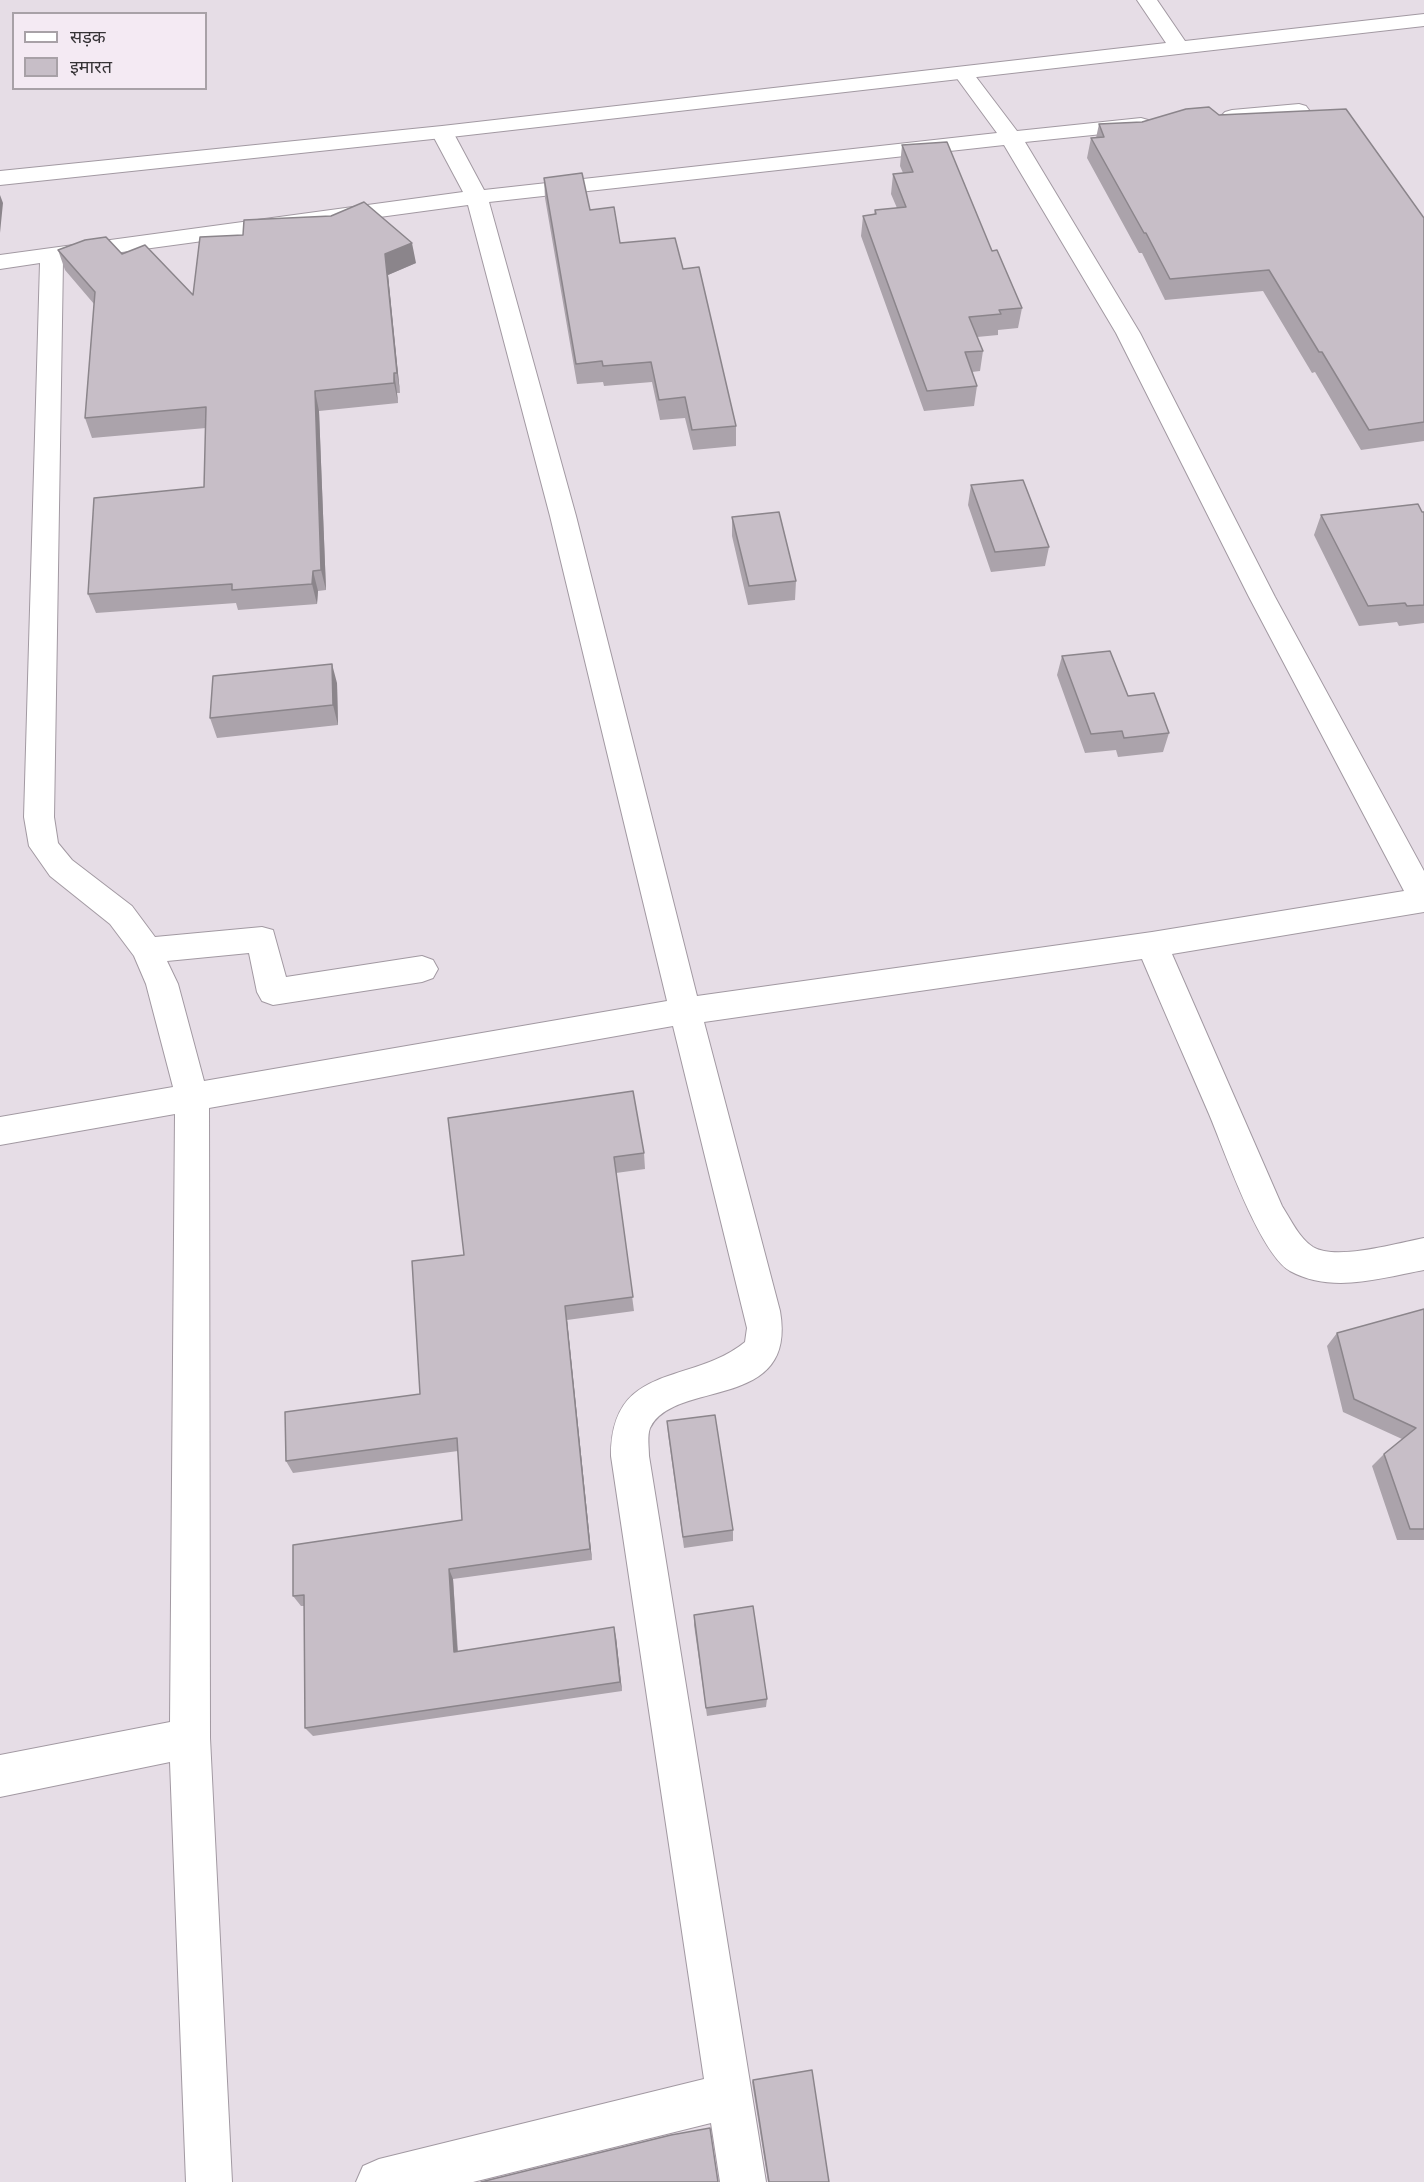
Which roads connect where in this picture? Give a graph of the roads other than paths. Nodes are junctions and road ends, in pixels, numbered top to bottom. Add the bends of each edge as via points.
1 (1147, 0) edge
2 (1424, 20) edge
3 (1179, 47) junction
4 (963, 73) junction
5 (1299, 110) edge
6 (1206, 118) edge
7 (1160, 122) edge
8 (442, 132) junction
9 (1010, 136) junction
10 (0, 178) edge
11 (477, 197) junction
12 (52, 257) junction
13 (0, 262) edge
14 (1424, 899) edge
15 (1152, 945) junction
16 (147, 950) junction
17 (422, 969) dead end
18 (685, 1011) junction
19 (192, 1096) junction
20 (0, 1131) edge
21 (1424, 1254) edge
22 (190, 1738) junction
23 (0, 1776) edge
24 (729, 2096) junction
25 (209, 2182) edge
26 (379, 2182) edge
27 (743, 2182) edge

1 - 3 street
2 - 3 street
3 - 4 street
4 - 8 street
4 - 9 street
5 - 6 street
7 - 9 street
8 - 10 street
8 - 11 street
9 - 11 street
9 - 14 street via 1128,333 1262,597
11 - 12 street
11 - 18 street via 563,516
12 - 13 street
12 - 16 street via 39,817 44,846 61,868 121,915
14 - 15 street
15 - 18 street
15 - 21 street via 1269,1215 1287,1244 1304,1260 1330,1267 1362,1266
16 - 17 street via 262,939 273,992
16 - 19 street via 162,984
18 - 19 street
18 - 24 street via 766,1339 742,1367 650,1401 631,1424 630,1456
19 - 20 street
19 - 22 street
22 - 23 street
22 - 25 street
24 - 26 street
24 - 27 street

